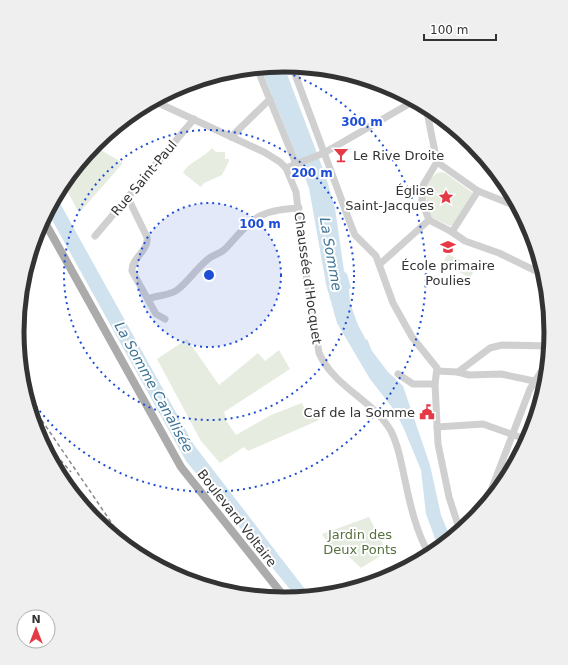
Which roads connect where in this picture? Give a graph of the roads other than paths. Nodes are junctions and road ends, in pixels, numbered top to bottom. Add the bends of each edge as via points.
1 (294, 73) edge
2 (260, 74) edge
3 (270, 98) junction
4 (160, 104) edge
5 (409, 104) edge
6 (428, 116) edge
7 (194, 119) junction
8 (231, 137) junction
9 (322, 154) junction
10 (437, 162) junction
11 (297, 163) junction
12 (286, 168) junction
13 (478, 191) junction
14 (128, 198) junction
15 (509, 204) edge
16 (298, 208) junction
17 (429, 220) junction
18 (47, 226) edge
19 (452, 232) junction
20 (95, 236) dead end
21 (380, 264) junction
22 (536, 271) edge
23 (148, 299) junction
24 (165, 319) dead end
25 (543, 346) edge
26 (437, 371) junction
27 (541, 371) edge
28 (458, 372) junction
29 (398, 374) dead end
30 (534, 381) junction
31 (435, 384) junction
32 (539, 384) edge
33 (438, 427) junction
34 (513, 434) junction
35 (521, 437) edge
36 (492, 488) edge
37 (458, 525) edge
38 (428, 549) edge
39 (280, 592) edge

1 - 9 street
2 - 3 street
3 - 8 street
3 - 11 street
4 - 7 street, Chaussée d'Hocquet
5 - 9 street
6 - 10 street
7 - 8 street, Chaussée d'Hocquet
7 - 14 street, Rue Saint-Paul
8 - 12 street, Chaussée d'Hocquet via 264,152
9 - 11 street
9 - 21 street via 355,235 372,251
10 - 13 street
10 - 17 street via 422,187 422,202
11 - 12 street
12 - 16 street, Chaussée d'Hocquet via 295,188
13 - 15 street
13 - 19 street
14 - 20 street, Rue Saint-Paul
14 - 23 street via 148,237 147,245 132,268
16 - 23 street via 276,210 259,216 223,250 205,262 177,290 171,294
16 - 38 street, Chaussée d'Hocquet via 319,353 336,378 390,429 398,448 413,514
17 - 19 street
17 - 21 street
18 - 39 main road, Boulevard Voltaire via 181,467
19 - 22 street via 465,241 499,253
21 - 26 street via 393,304 412,337 435,364
23 - 24 street via 156,314
25 - 28 street via 502,345 490,348
26 - 28 street
26 - 31 street
27 - 30 street
28 - 30 street via 469,375 501,374
29 - 31 street via 413,384
30 - 32 street
30 - 34 street
31 - 33 street
33 - 34 street via 483,424
33 - 37 street via 438,444
34 - 35 street
34 - 36 street

